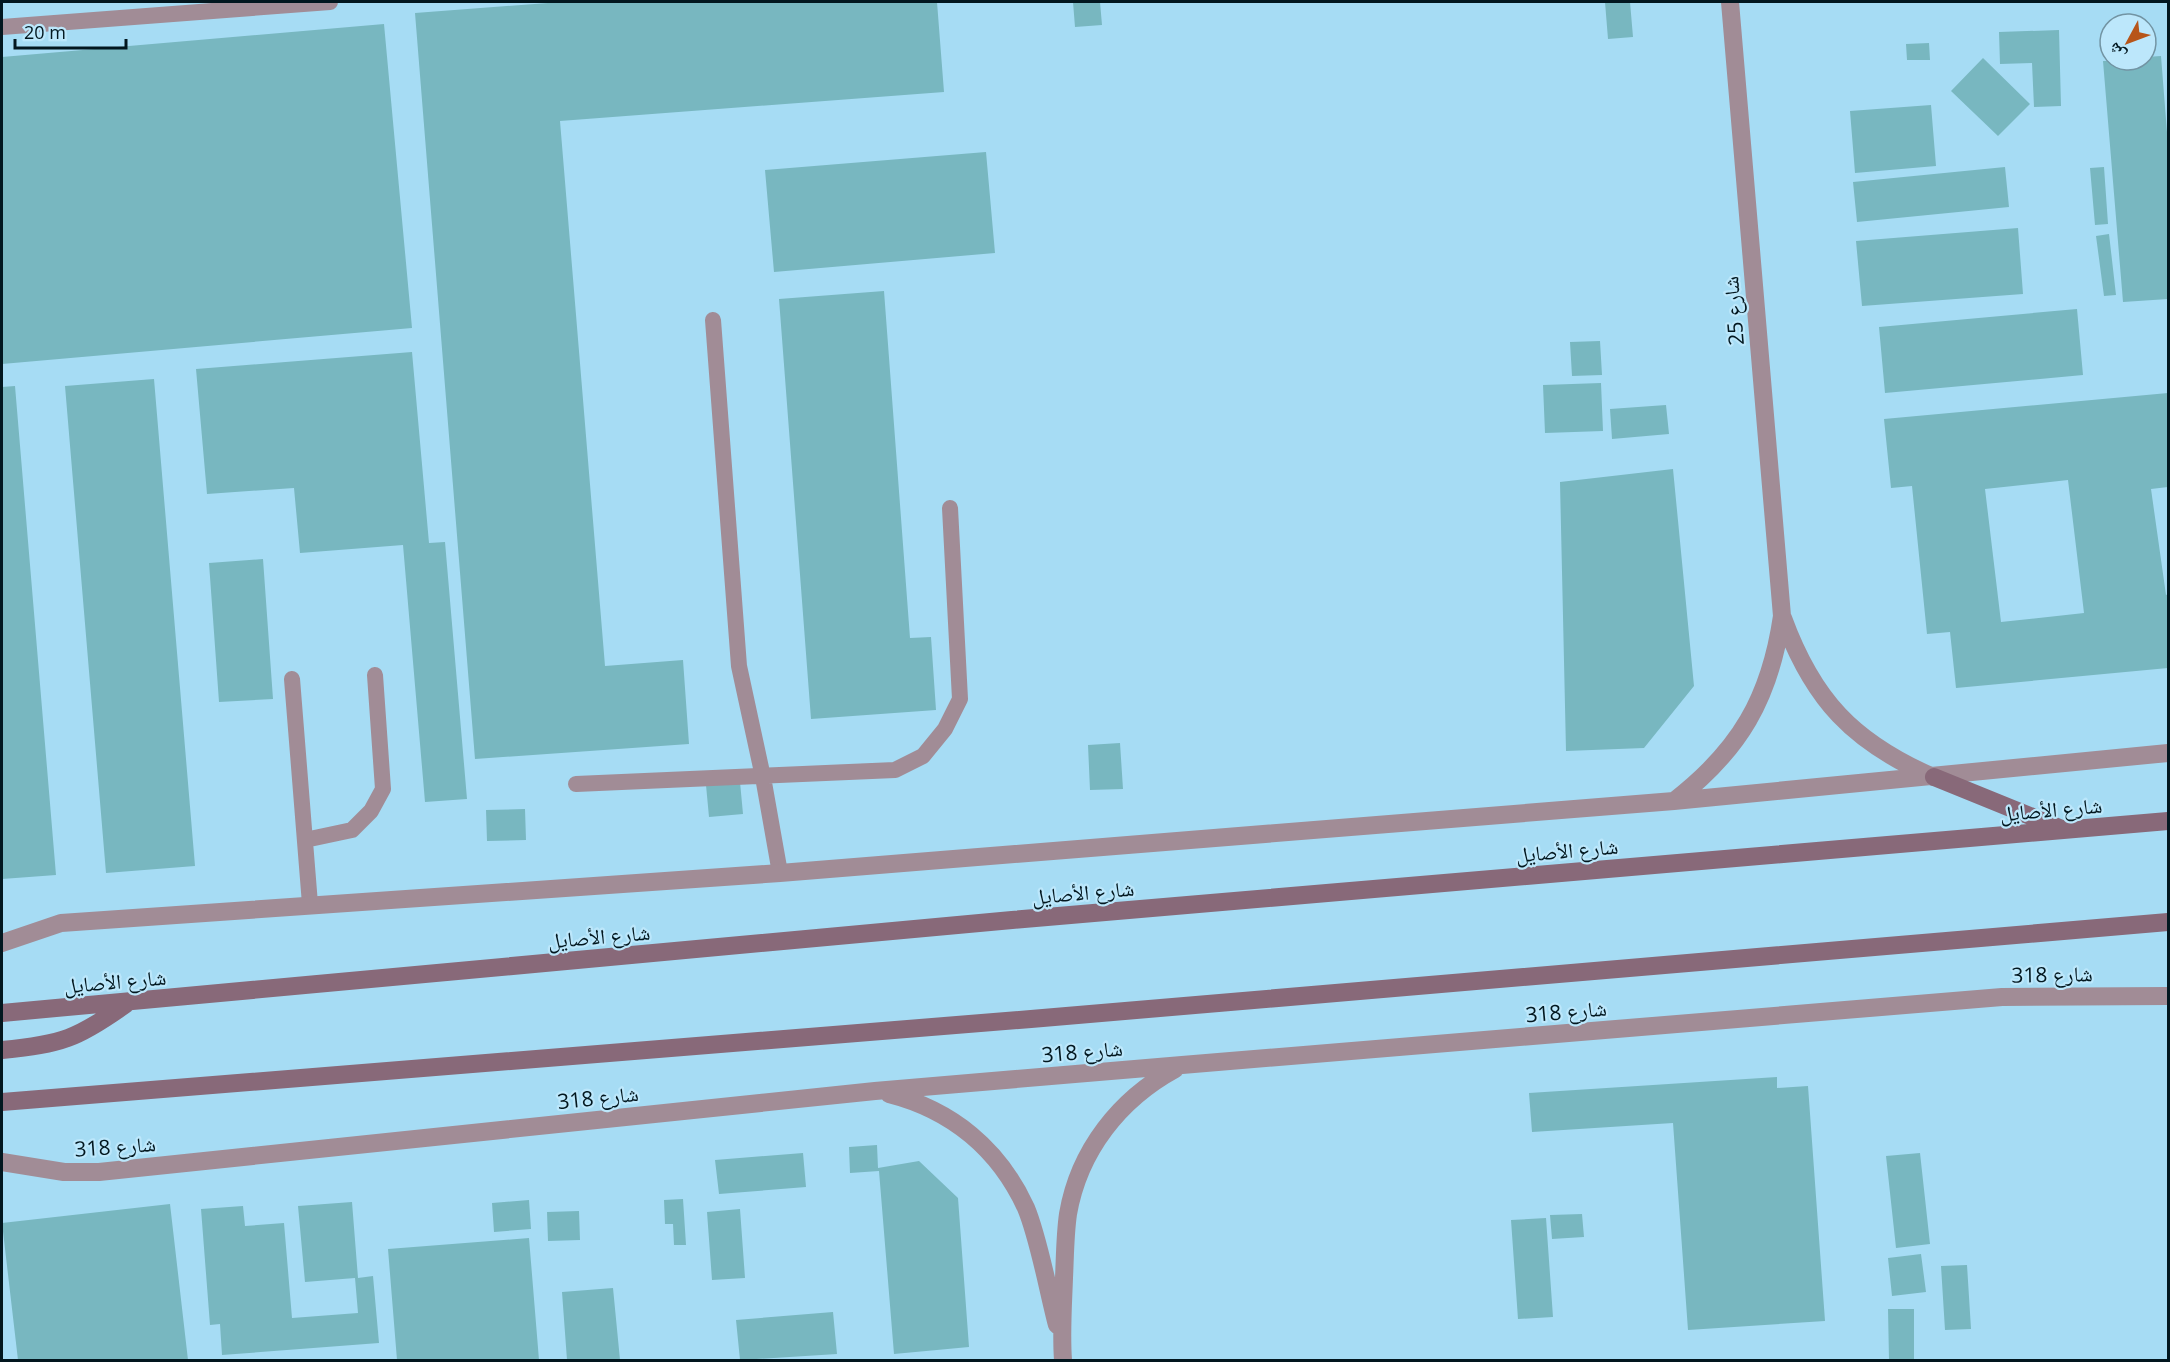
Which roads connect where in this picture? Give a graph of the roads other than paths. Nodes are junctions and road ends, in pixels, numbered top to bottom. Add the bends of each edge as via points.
1 (330, 2) edge
2 (1730, 2) edge
3 (2, 27) edge
4 (713, 320) dead end
5 (950, 508) dead end
6 (1782, 616) junction
7 (375, 675) dead end
8 (292, 680) dead end
9 (2169, 753) edge
10 (763, 777) junction
11 (1934, 777) junction
12 (576, 784) dead end
13 (1674, 801) junction
14 (2169, 821) edge
15 (2066, 830) junction
16 (305, 840) junction
17 (780, 873) junction
18 (310, 904) junction
19 (2169, 922) edge
20 (2, 943) edge
21 (2168, 996) edge
22 (128, 1003) junction
23 (2, 1013) edge
24 (2, 1050) edge
25 (1182, 1065) junction
26 (875, 1091) junction
27 (2, 1102) edge
28 (2, 1162) edge
29 (1062, 1352) edge

1 - 3 lane
2 - 6 street, شارع 25
4 - 10 lane via 739,666
5 - 10 lane via 960,699 945,729 924,756 895,770
6 - 11 street, شارع 25 via 1795,652 1838,715 1899,762
6 - 13 street, شارع 25 via 1769,678 1757,707 1722,759
7 - 16 lane via 383,789 371,812 352,830
8 - 16 lane
9 - 11 street
10 - 12 lane
10 - 17 lane
11 - 13 street
11 - 15 main road
13 - 17 street
14 - 15 main road, شارع الأصايل
15 - 22 main road, شارع الأصايل via 1012,920
16 - 18 lane
17 - 18 street
18 - 20 street via 61,923
19 - 27 main road
21 - 25 street, شارع 318 via 2002,997
22 - 23 main road, شارع الأصايل
22 - 24 main road via 65,1041
25 - 26 street, شارع 318
25 - 29 street via 1128,1101 1089,1152 1076,1183 1068,1214
26 - 28 street, شارع 318 via 99,1172 64,1173
26 - 29 street via 914,1101 951,1118 982,1143 1008,1175 1027,1210

